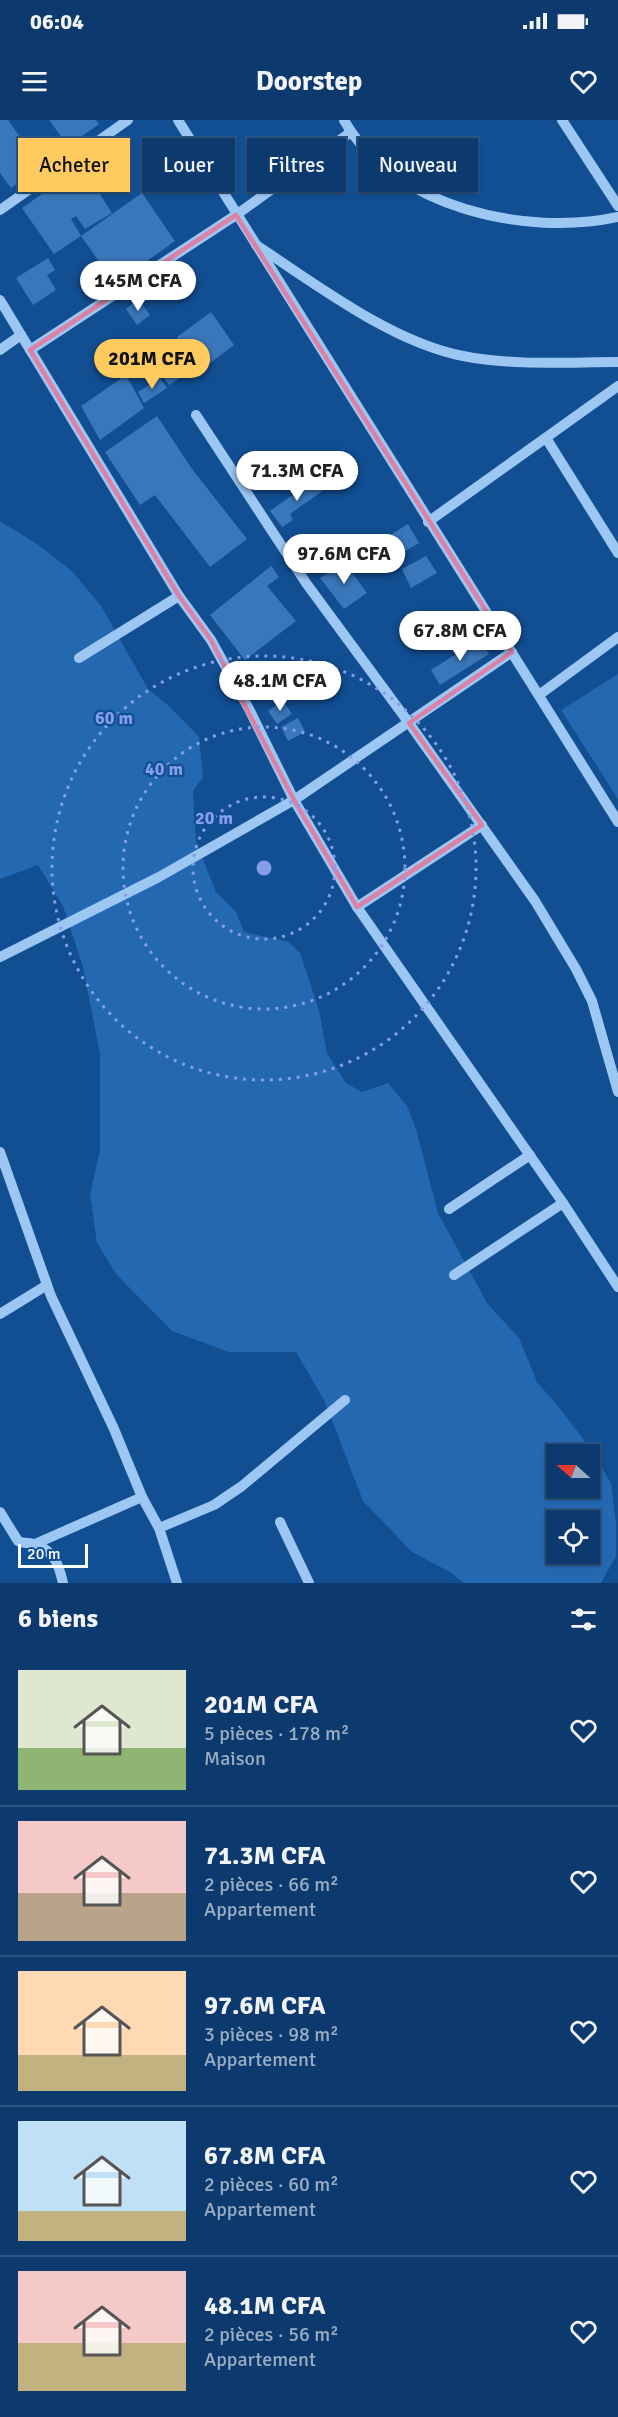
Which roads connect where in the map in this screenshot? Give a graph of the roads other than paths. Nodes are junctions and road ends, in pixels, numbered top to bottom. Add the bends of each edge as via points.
1 (128, 120) edge
2 (178, 120) edge
3 (344, 120) edge
4 (562, 120) edge
5 (351, 132) junction
6 (618, 206) edge
7 (0, 210) edge
8 (236, 215) junction
9 (618, 218) edge
10 (253, 243) junction
11 (0, 300) edge
12 (21, 335) junction
13 (0, 350) edge
14 (30, 350) junction
15 (618, 362) edge
16 (618, 386) edge
17 (196, 416) dead end
18 (546, 438) junction
19 (428, 522) junction
20 (618, 553) edge
21 (179, 596) junction
22 (618, 637) edge
23 (512, 652) junction
24 (79, 658) dead end
25 (539, 695) junction
26 (410, 723) junction
27 (294, 800) junction
28 (618, 822) edge
29 (482, 825) junction
30 (357, 907) junction
31 (0, 957) edge
32 (618, 1092) edge
33 (0, 1152) edge
34 (530, 1155) junction
35 (4, 1181) edge
36 (563, 1203) junction
37 (449, 1209) dead end
38 (454, 1275) dead end
39 (47, 1285) junction
40 (618, 1287) edge
41 (0, 1314) edge
42 (345, 1400) dead end
43 (142, 1497) junction
44 (0, 1512) edge
45 (280, 1522) dead end
46 (159, 1528) junction
47 (35, 1544) junction
48 (63, 1583) edge
49 (177, 1583) edge
50 (309, 1583) edge

1 - 7 street
2 - 8 street
3 - 5 street
4 - 6 street
5 - 8 street
5 - 9 street via 385,168 430,196 471,212 524,222 591,223
8 - 10 street
8 - 14 street
10 - 15 street via 401,336 463,356 534,363
10 - 19 street
11 - 12 street
12 - 13 street
12 - 14 street
14 - 21 street
16 - 18 street
17 - 26 street via 306,583
18 - 19 street
18 - 20 street
19 - 23 street
21 - 24 street
21 - 27 street via 211,640
22 - 25 street
23 - 25 street
23 - 26 street
25 - 28 street
26 - 27 street
26 - 29 street
27 - 30 street
27 - 31 street via 159,877
29 - 30 street
29 - 32 street via 536,901 576,969 592,1001
30 - 34 street
33 - 35 street
34 - 36 street
34 - 37 street
35 - 39 street
36 - 38 street
36 - 40 street
39 - 41 street
39 - 43 street
42 - 46 street via 242,1486 214,1505
43 - 46 street
43 - 47 street
44 - 47 street via 18,1541
45 - 50 street
46 - 49 street
47 - 48 street via 58,1563

